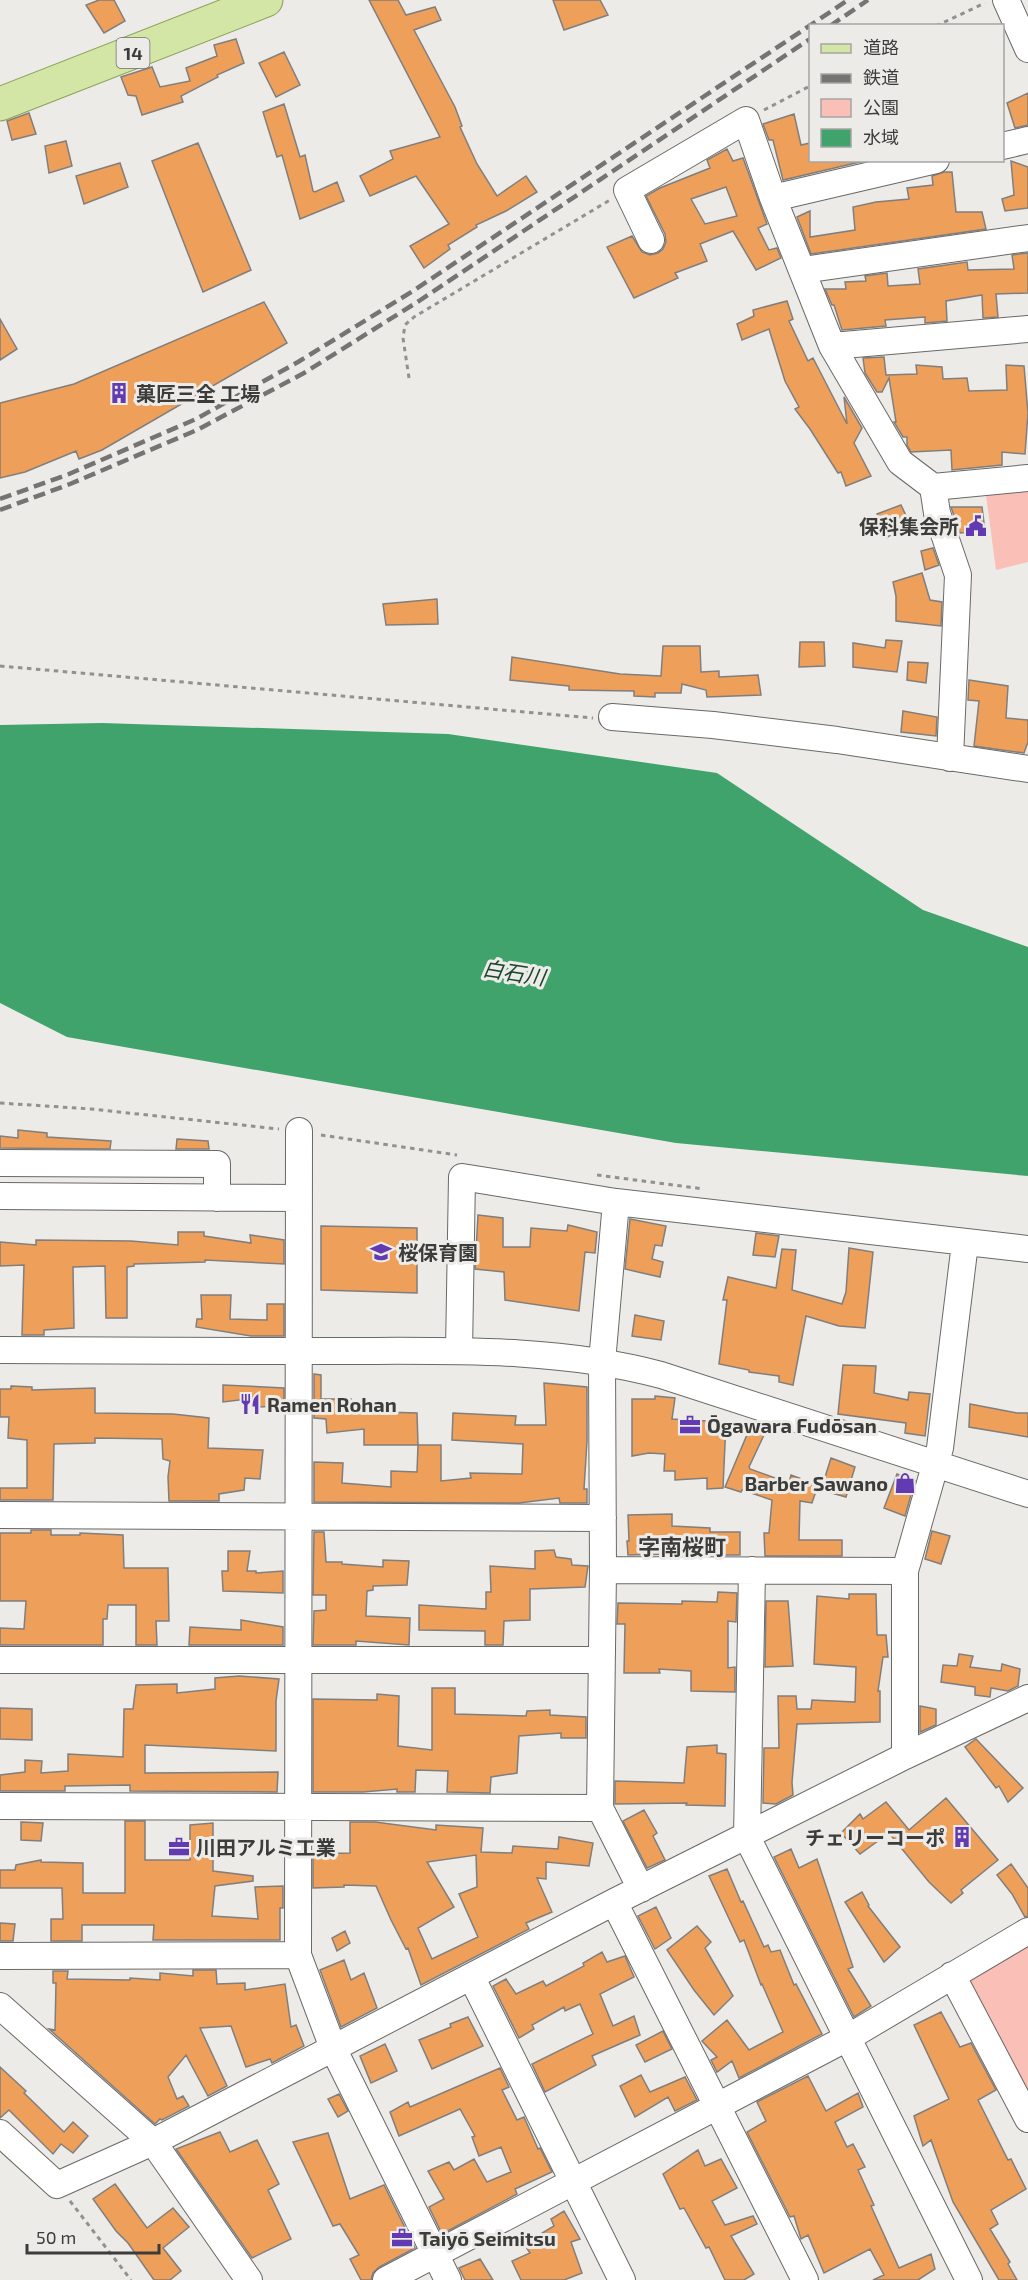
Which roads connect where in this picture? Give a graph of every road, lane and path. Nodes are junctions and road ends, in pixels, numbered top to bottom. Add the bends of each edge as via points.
1 (266, 0) edge
2 (992, 0) edge
3 (1006, 0) edge
4 (940, 24) edge
5 (1028, 49) edge
6 (809, 87) edge
7 (0, 104) edge
8 (746, 120) junction
9 (1028, 140) edge
10 (1004, 146) edge
11 (927, 162) edge
12 (627, 190) junction
13 (773, 198) junction
14 (1028, 238) edge
15 (651, 240) dead end
16 (803, 270) junction
17 (1028, 329) edge
18 (832, 346) junction
19 (409, 378) dead end
20 (1028, 478) edge
21 (933, 487) junction
22 (0, 666) edge
23 (606, 718) joint
24 (950, 758) junction
25 (1028, 769) edge
26 (0, 1103) edge
27 (299, 1131) junction
28 (461, 1156) dead end
29 (0, 1163) edge
30 (588, 1174) dead end
31 (712, 1190) dead end
32 (0, 1196) edge
33 (217, 1198) junction
34 (299, 1198) junction
35 (616, 1202) junction
36 (965, 1243) junction
37 (1028, 1249) edge
38 (0, 1350) edge
39 (298, 1351) junction
40 (459, 1351) junction
41 (602, 1362) junction
42 (936, 1463) junction
43 (1028, 1494) edge
44 (0, 1515) edge
45 (298, 1516) junction
46 (603, 1518) junction
47 (603, 1570) junction
48 (752, 1570) junction
49 (905, 1571) junction
50 (0, 1660) edge
51 (298, 1660) junction
52 (601, 1660) junction
53 (1028, 1698) edge
54 (905, 1756) junction
55 (0, 1806) edge
56 (298, 1807) junction
57 (600, 1808) junction
58 (747, 1837) junction
59 (641, 1889) junction
60 (614, 1902) junction
61 (1028, 1931) edge
62 (0, 1956) edge
63 (298, 1956) junction
64 (952, 1975) junction
65 (472, 1978) junction
66 (0, 2006) edge
67 (849, 2037) junction
68 (333, 2048) junction
69 (717, 2106) junction
70 (1028, 2119) edge
71 (0, 2133) edge
72 (153, 2142) junction
73 (574, 2181) junction
74 (57, 2185) junction
75 (435, 2254) junction
76 (131, 2280) edge
77 (249, 2280) edge
78 (386, 2280) edge
79 (448, 2280) edge
80 (622, 2280) edge
81 (805, 2280) edge
82 (969, 2280) edge

1 - 7 main road, 14
2 - 4 path
3 - 5 street
6 - 8 path
8 - 12 street
8 - 13 street
9 - 10 street
11 - 13 street
12 - 15 street
12 - 19 path via 405,325
13 - 16 street
14 - 16 street
16 - 18 street
17 - 18 street
18 - 21 street via 900,462
20 - 21 street
21 - 24 street via 958,575
22 - 23 path
23 - 24 street via 713,724
24 - 25 street
26 - 27 path
27 - 28 path
27 - 34 street
29 - 33 street via 217,1164
30 - 31 path
32 - 33 street
33 - 34 street
34 - 39 street
35 - 36 street
35 - 40 street via 462,1177
35 - 41 street
36 - 37 street
36 - 42 street
38 - 39 street
39 - 40 street
39 - 45 street
40 - 41 street
41 - 42 street via 661,1375
41 - 46 street
42 - 43 street
42 - 49 street
44 - 45 street
45 - 46 street
45 - 51 street
46 - 47 street
47 - 48 street
47 - 52 street
48 - 49 street
48 - 58 street
49 - 54 street
50 - 51 street
51 - 52 street
51 - 56 street
52 - 57 street
53 - 54 street
54 - 58 street
55 - 56 street
56 - 57 street
56 - 63 street
57 - 59 street
58 - 59 street
58 - 67 street
59 - 60 street
60 - 65 street
60 - 69 street
61 - 64 street
62 - 63 street
63 - 68 street
64 - 67 street
64 - 70 street
65 - 68 street
65 - 73 street
66 - 72 street
67 - 69 street
67 - 82 street
68 - 72 street
68 - 75 street
69 - 73 street
69 - 81 street
71 - 74 street
72 - 74 street
72 - 77 street
73 - 75 street
73 - 80 street
74 - 76 path
75 - 78 street
75 - 79 street

